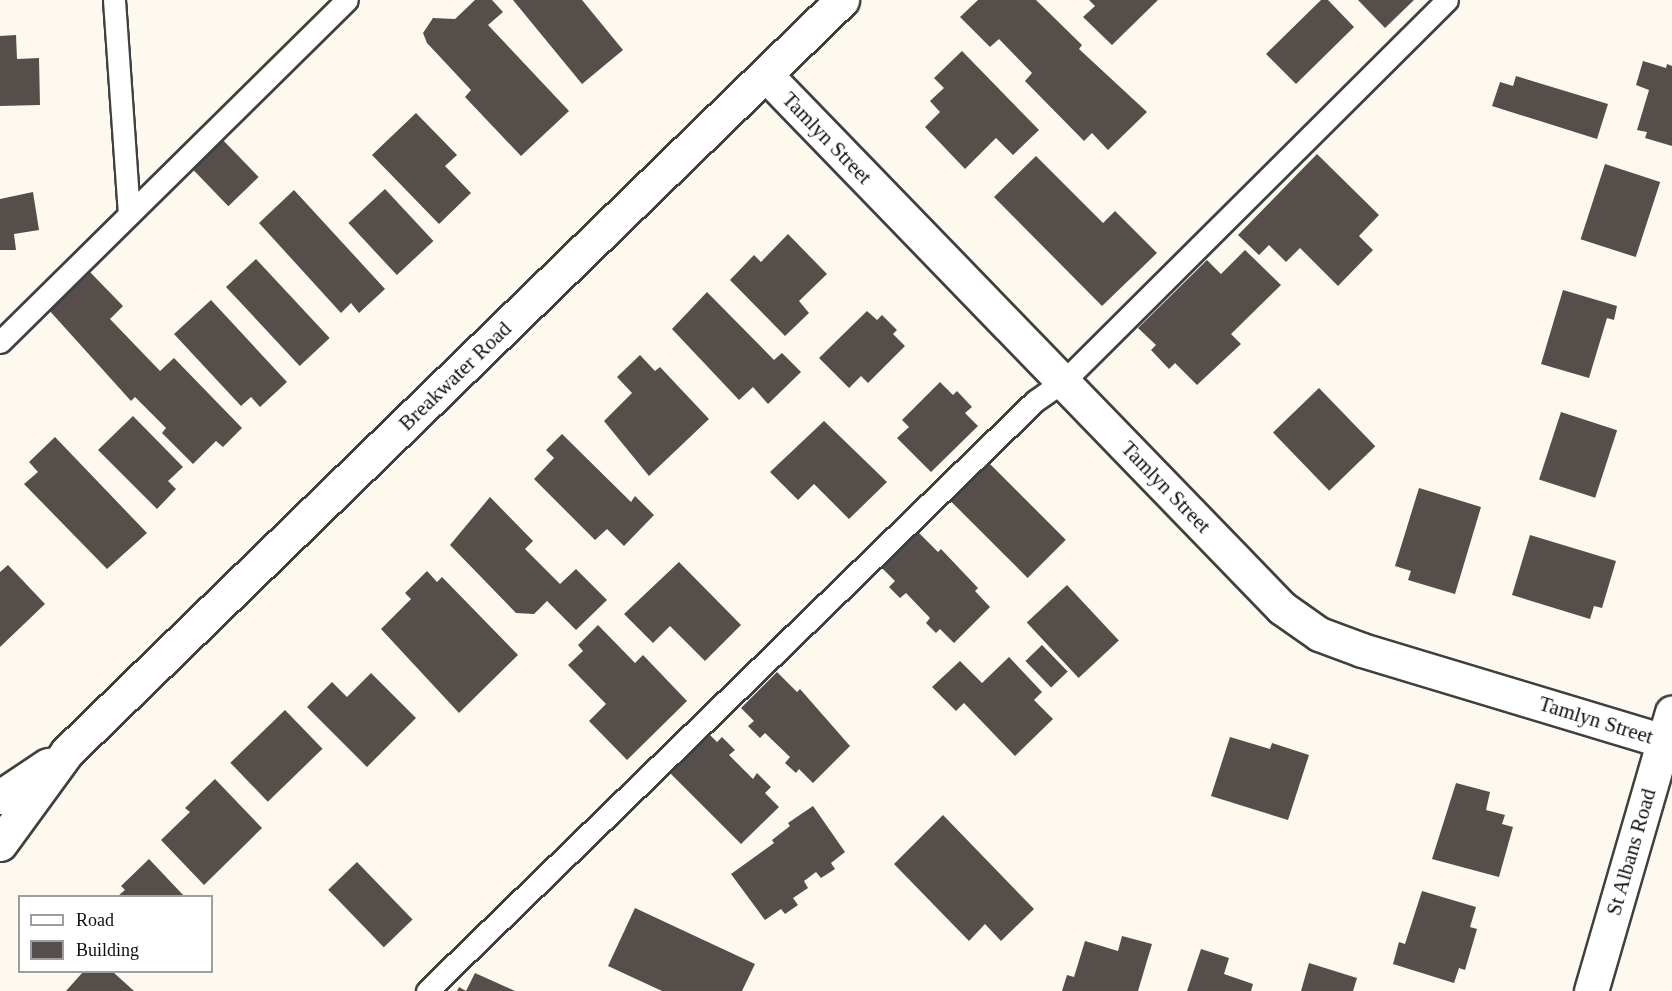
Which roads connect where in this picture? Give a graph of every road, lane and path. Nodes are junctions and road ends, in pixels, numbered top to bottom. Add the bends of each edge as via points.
1 (114, 0) edge
2 (347, 0) edge
3 (842, 0) edge
4 (1447, 0) edge
5 (766, 75) junction
6 (129, 212) junction
7 (0, 342) edge
8 (1064, 381) junction
9 (1668, 727) edge
10 (68, 752) junction
11 (0, 797) edge
12 (0, 844) edge
13 (427, 991) edge
14 (1591, 991) edge

1 - 6 lane
2 - 6 lane
3 - 5 street, Breakwater Road
4 - 8 lane
5 - 8 street, Tamlyn Street
5 - 10 street, Breakwater Road
6 - 7 lane
8 - 9 street, Tamlyn Street via 1282,608 1319,634
8 - 13 lane via 1028,407
9 - 14 street, St Albans Road
10 - 11 street, Breakwater Road
10 - 12 street, Breakwater Road

